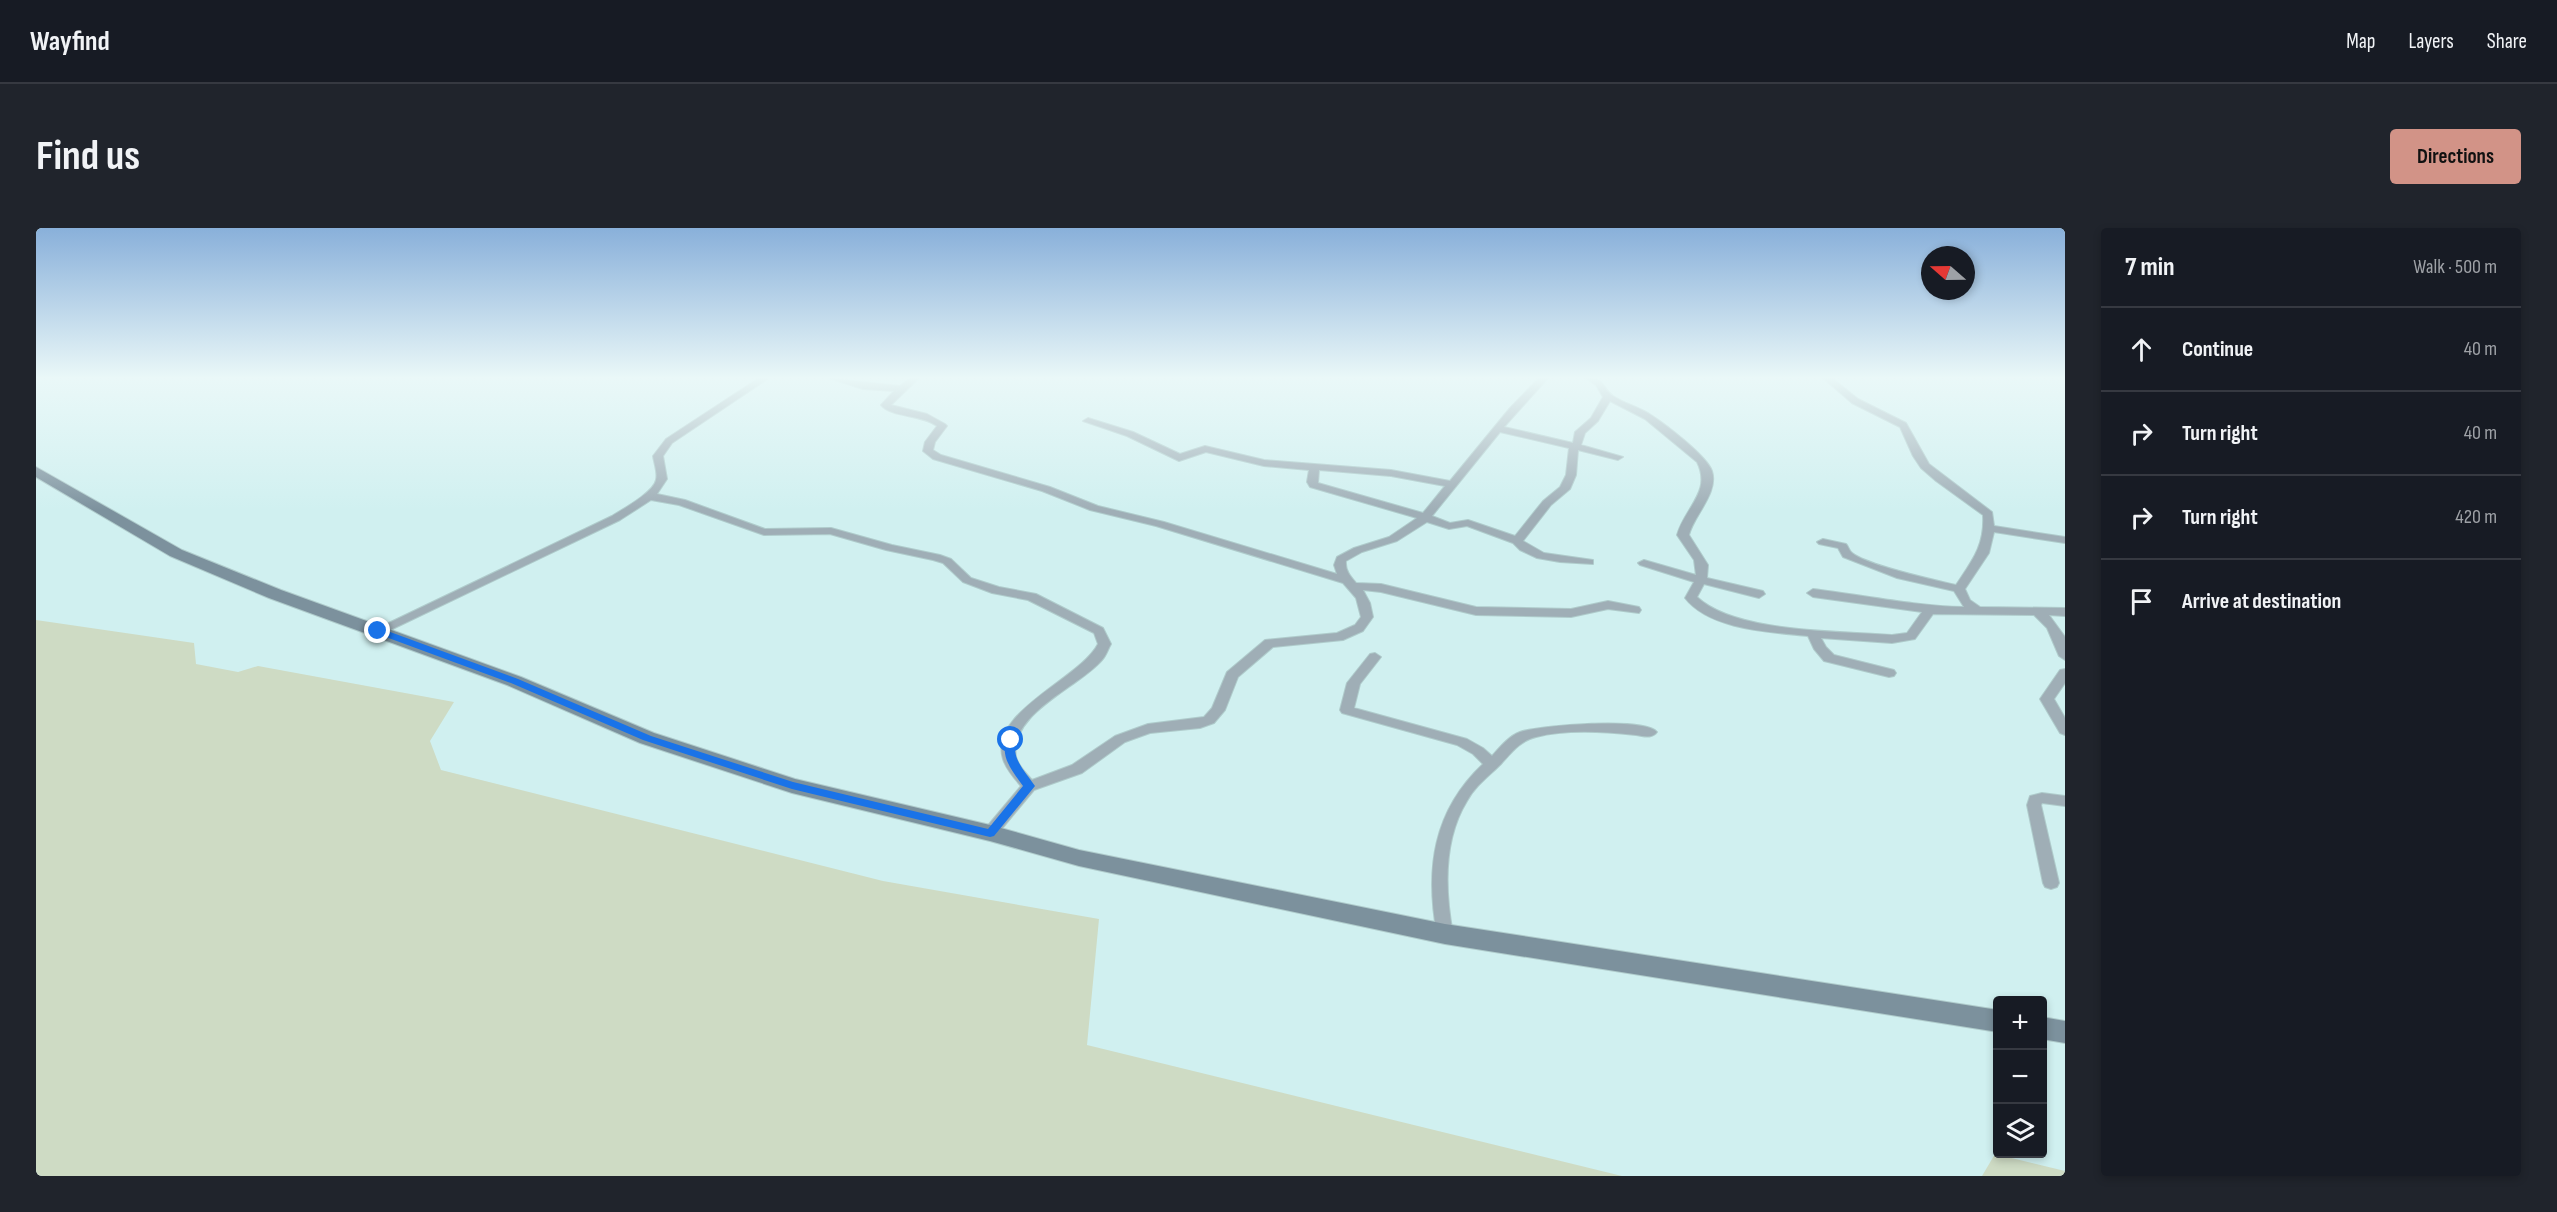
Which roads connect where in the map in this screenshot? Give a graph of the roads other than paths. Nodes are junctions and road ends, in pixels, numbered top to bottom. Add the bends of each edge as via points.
1 (697, 422) edge
2 (938, 422) edge
3 (1092, 422) edge
4 (1505, 422) edge
5 (1592, 422) edge
6 (1654, 422) edge
7 (1898, 422) edge
8 (1500, 429) junction
9 (1574, 446) junction
10 (1618, 458) dead end
11 (1314, 469) junction
12 (36, 471) edge
13 (1454, 485) junction
14 (649, 496) junction
15 (1425, 518) junction
16 (1989, 528) junction
17 (2065, 540) edge
18 (1517, 541) junction
19 (1823, 542) dead end
20 (1589, 562) dead end
21 (1644, 562) dead end
22 (1702, 579) junction
23 (1350, 583) junction
24 (1959, 589) junction
25 (1813, 593) dead end
26 (1759, 594) dead end
27 (1975, 609) junction
28 (1635, 610) dead end
29 (1929, 610) junction
30 (2036, 611) junction
31 (2065, 612) edge
32 (378, 631) junction
33 (1813, 633) junction
34 (2065, 656) edge
35 (1375, 657) dead end
36 (1889, 673) dead end
37 (2065, 673) edge
38 (2065, 730) edge
39 (1650, 732) dead end
40 (1492, 764) junction
41 (1029, 786) junction
42 (2065, 801) edge
43 (990, 833) junction
44 (2051, 883) dead end
45 (1445, 934) junction
46 (1993, 1020) edge
47 (2047, 1029) edge
48 (2065, 1032) edge

1 - 14 street via 663,446 658,456 662,478
2 - 23 street via 942,426 928,446 928,451 937,457
3 - 11 street via 1130,434 1179,458 1204,448 1264,463
4 - 8 street
5 - 9 street via 1582,429
6 - 22 street via 1701,460 1710,476 1683,535 1700,559
7 - 16 street via 1908,430 1914,451 1924,465 1988,514
8 - 9 street
8 - 13 street
9 - 10 street
9 - 18 street via 1569,483 1547,503
11 - 13 street via 1391,473
11 - 15 street via 1314,485
12 - 32 main road via 176,553
13 - 15 street
14 - 32 street via 597,528
14 - 41 street via 681,502 764,532 831,531 936,557 975,583 1032,597 1099,631 1105,637 1103,652 1032,706 1015,730 1008,748
15 - 18 street via 1452,527 1468,523
15 - 23 street via 1394,539 1341,559 1339,565
16 - 17 street
16 - 24 street via 1983,553
18 - 20 street via 1541,555
19 - 24 street via 1842,546 1850,557 1901,576
21 - 22 street
22 - 26 street
22 - 33 street via 1691,598 1701,609 1767,628
23 - 28 street via 1476,611 1571,613 1608,605
23 - 41 street via 1365,606 1367,617 1359,628 1339,638 1269,643 1232,675 1218,710 1209,720 1132,733 1077,769
24 - 27 street via 1965,602
25 - 29 street via 1911,604
27 - 29 street
27 - 30 street
29 - 33 street via 1911,636 1904,638
30 - 31 street
30 - 34 street via 2058,632
32 - 43 main road via 514,681 647,738 792,786
33 - 36 street via 1829,658
35 - 40 street via 1353,683 1347,710 1462,742
37 - 38 street via 2047,694
39 - 40 street via 1605,727 1539,732 1522,736
40 - 45 street via 1457,803 1450,822 1439,885
41 - 43 street
42 - 44 street via 2042,798 2035,800 2034,805
43 - 45 main road via 1079,858
45 - 46 main road
47 - 48 main road

